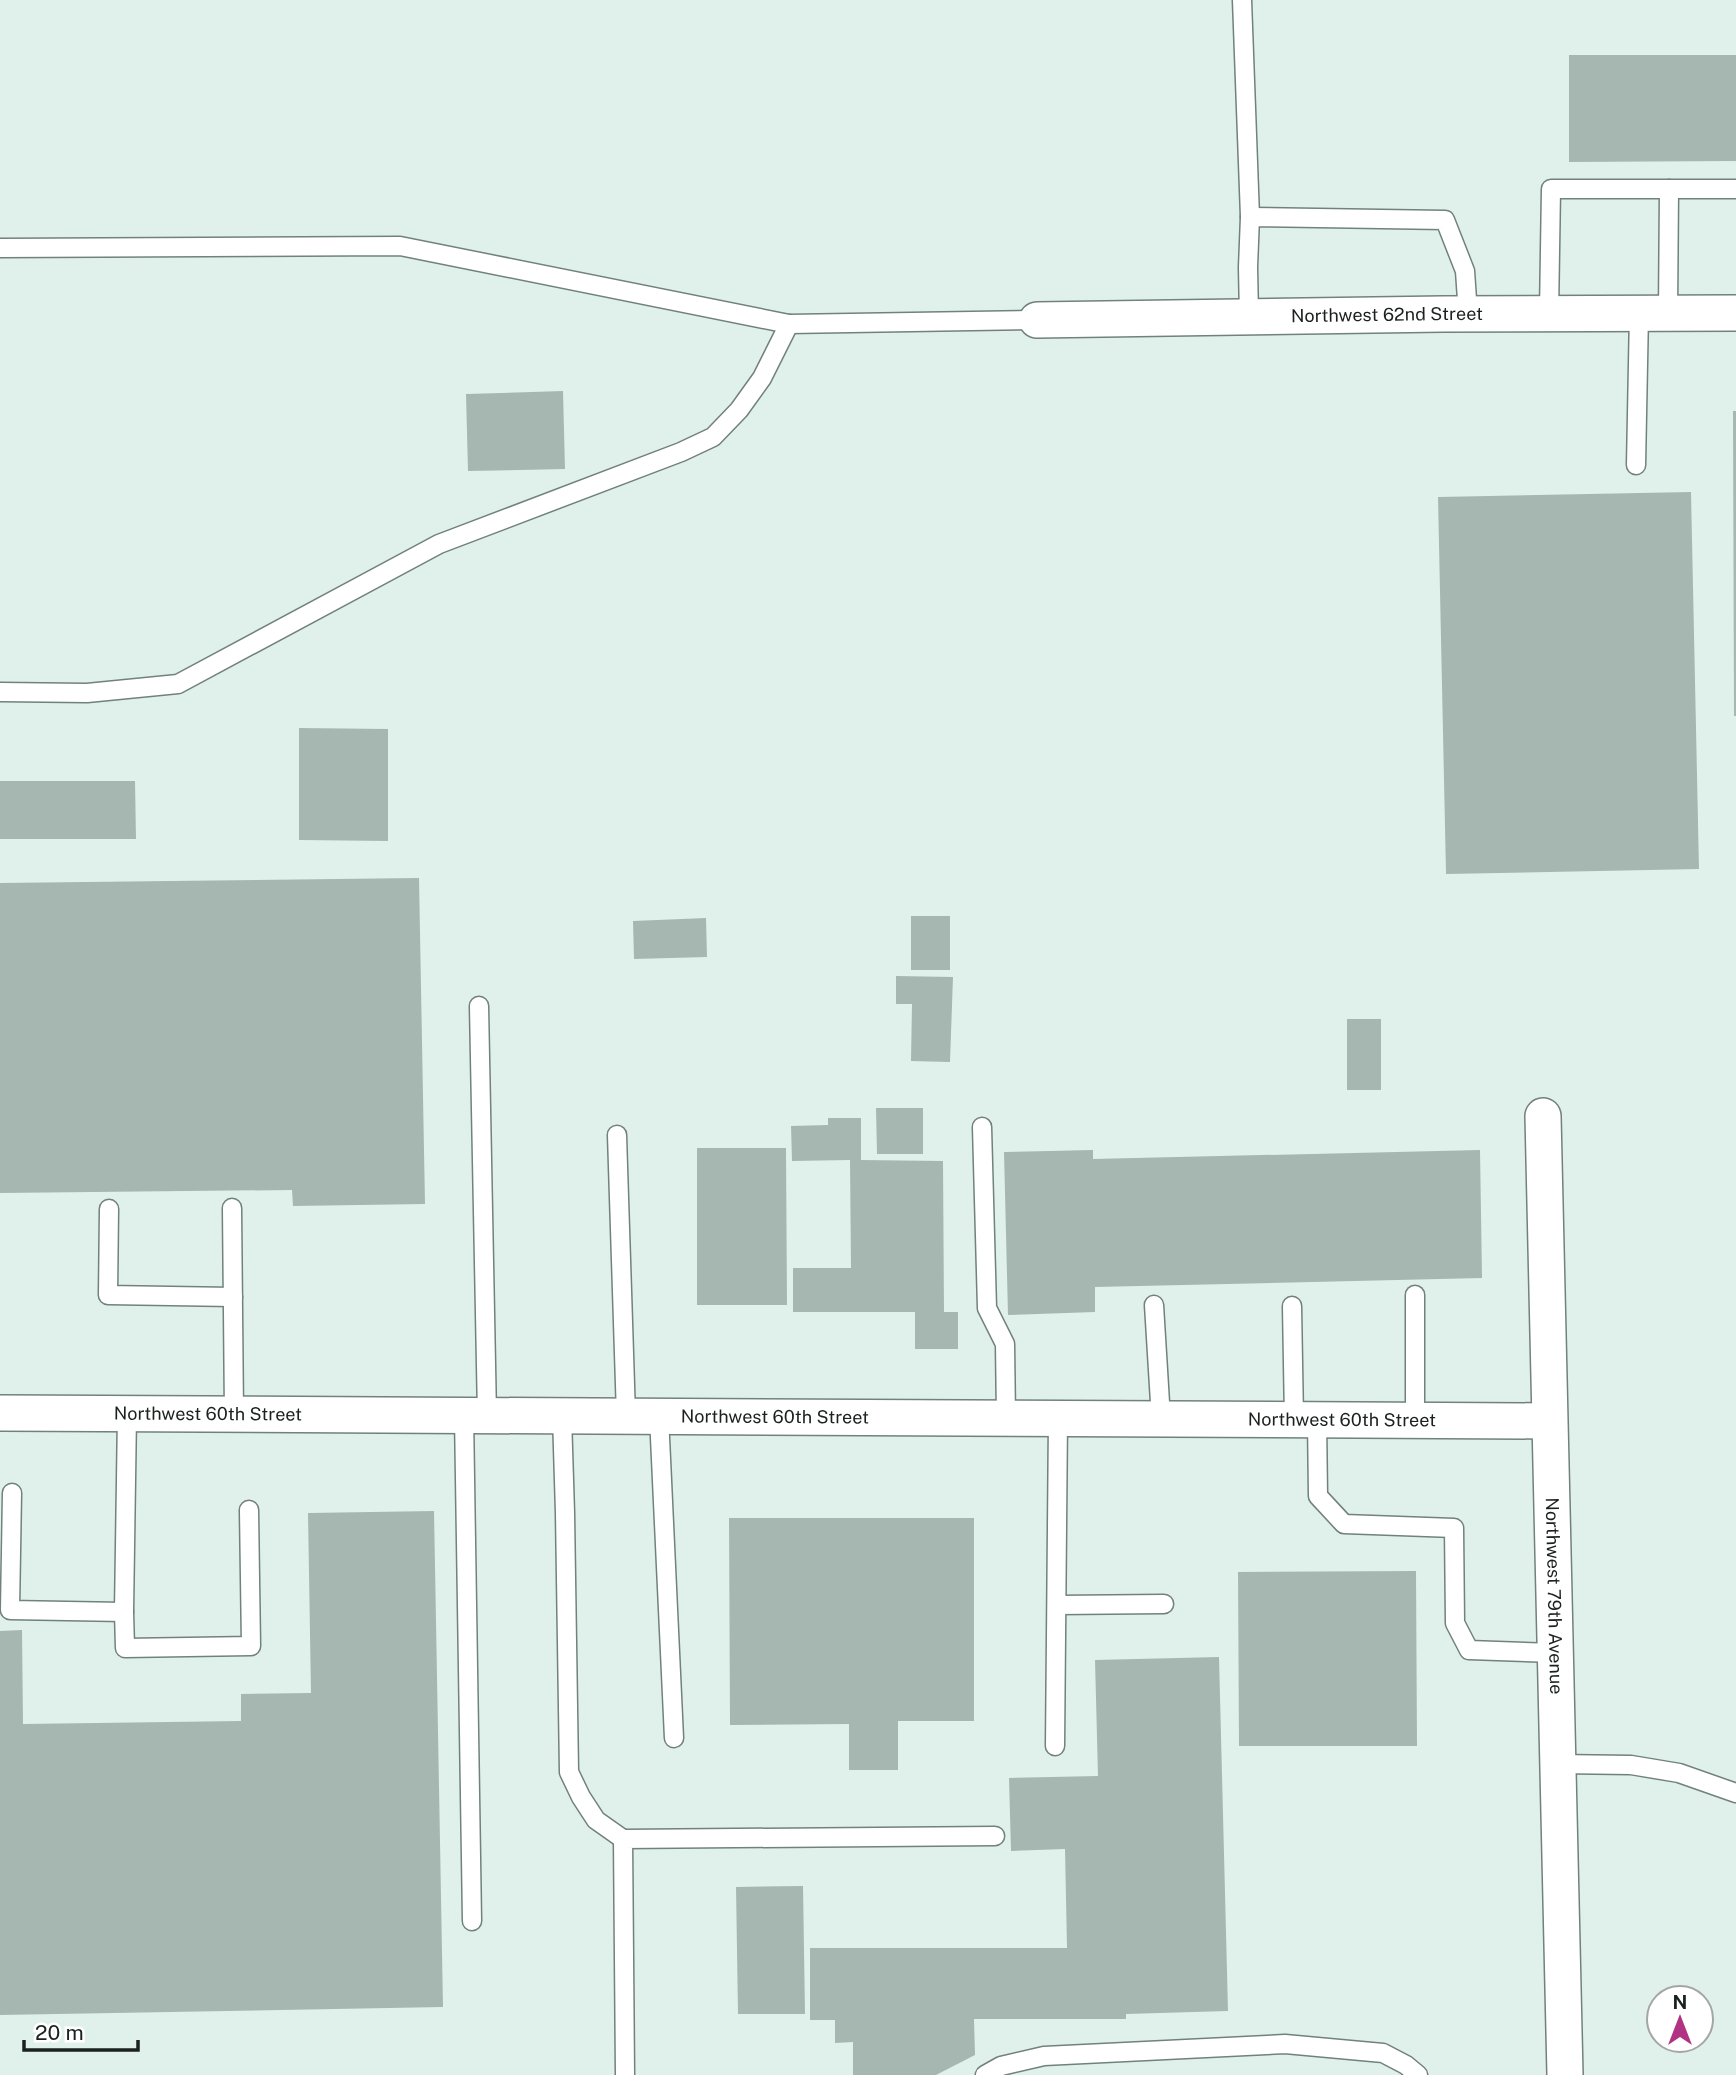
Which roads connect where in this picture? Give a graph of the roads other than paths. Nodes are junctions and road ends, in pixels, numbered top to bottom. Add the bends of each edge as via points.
1 (1242, 0) edge
2 (1669, 189) junction
3 (1736, 189) edge
4 (1250, 217) junction
5 (0, 248) edge
6 (1549, 313) junction
7 (1653, 313) junction
8 (1736, 313) edge
9 (1468, 314) junction
10 (1249, 317) junction
11 (1037, 320) joint
12 (789, 324) junction
13 (1636, 465) dead end
14 (0, 692) edge
15 (479, 1006) dead end
16 (1543, 1116) dead end
17 (982, 1127) dead end
18 (617, 1135) dead end
19 (232, 1208) dead end
20 (109, 1209) dead end
21 (1415, 1295) dead end
22 (233, 1297) junction
23 (1154, 1305) dead end
24 (1292, 1306) dead end
25 (0, 1413) edge
26 (127, 1414) junction
27 (234, 1414) junction
28 (475, 1416) junction
29 (562, 1416) junction
30 (642, 1416) junction
31 (1006, 1418) junction
32 (1058, 1418) junction
33 (1160, 1419) junction
34 (1306, 1420) junction
35 (1415, 1420) junction
36 (1549, 1421) junction
37 (12, 1493) dead end
38 (249, 1510) dead end
39 (1164, 1604) dead end
40 (1057, 1605) junction
41 (124, 1612) junction
42 (1555, 1653) junction
43 (674, 1738) dead end
44 (1055, 1746) dead end
45 (1557, 1764) junction
46 (1736, 1793) edge
47 (995, 1836) dead end
48 (623, 1839) junction
49 (472, 1921) dead end
50 (625, 2075) edge
51 (985, 2075) edge
52 (1418, 2075) edge
53 (1565, 2075) edge

1 - 4 lane
2 - 3 lane
2 - 6 lane via 1551,189
2 - 7 lane
4 - 9 lane via 1445,220 1465,271
4 - 10 lane
5 - 12 lane via 400,246
6 - 7 street, Northwest 62nd Street
6 - 9 street, Northwest 62nd Street
7 - 8 street, Northwest 62nd Street
7 - 13 lane
9 - 10 street, Northwest 62nd Street
10 - 11 street, Northwest 62nd Street
11 - 12 lane
12 - 14 lane via 762,378 739,410 713,436 692,447 439,544 178,684 87,693
15 - 28 lane
16 - 36 street, Northwest 79th Avenue
17 - 31 lane via 987,1308 1006,1344
18 - 30 lane
19 - 22 lane
20 - 22 lane via 108,1295
21 - 35 lane
22 - 27 lane
23 - 33 lane
24 - 34 lane
25 - 26 street, Northwest 60th Street
26 - 27 street, Northwest 60th Street
26 - 41 lane
27 - 28 street, Northwest 60th Street
28 - 29 street, Northwest 60th Street
28 - 49 lane
29 - 30 street, Northwest 60th Street
29 - 48 lane via 569,1772 596,1820
30 - 31 street, Northwest 60th Street
30 - 43 lane
31 - 32 street, Northwest 60th Street
32 - 33 street, Northwest 60th Street
32 - 40 lane
33 - 34 street, Northwest 60th Street
34 - 35 street, Northwest 60th Street
34 - 42 lane via 1318,1496 1344,1524 1454,1528 1455,1623 1469,1650
35 - 36 street, Northwest 60th Street
36 - 42 street, Northwest 79th Avenue
37 - 41 lane via 10,1610
38 - 41 lane via 251,1646 125,1648
39 - 40 lane
40 - 44 lane
42 - 45 street, Northwest 79th Avenue
45 - 46 lane via 1631,1765 1679,1773
45 - 53 street, Northwest 79th Avenue
47 - 48 lane
48 - 50 lane
51 - 52 lane via 1001,2066 1044,2056 1285,2045 1382,2053

